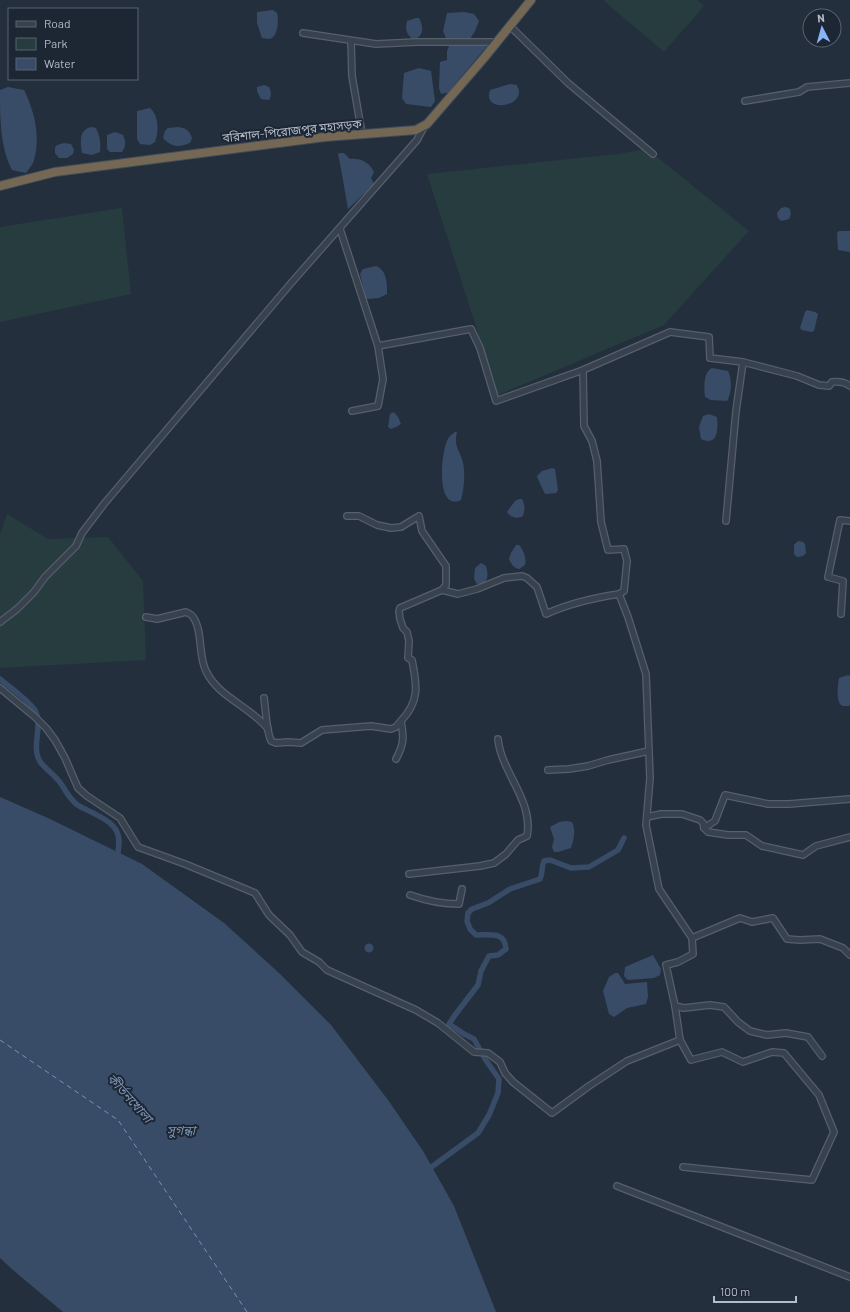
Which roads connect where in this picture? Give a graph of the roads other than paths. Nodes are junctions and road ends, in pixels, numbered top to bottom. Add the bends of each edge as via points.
1 (531, 0) edge
2 (510, 26) junction
3 (303, 33) dead end
4 (351, 41) junction
5 (497, 42) junction
6 (850, 83) edge
7 (745, 101) dead end
8 (425, 125) junction
9 (362, 134) junction
10 (653, 154) dead end
11 (0, 186) edge
12 (340, 230) junction
13 (378, 346) junction
14 (743, 362) junction
15 (583, 370) junction
16 (850, 386) edge
17 (352, 411) dead end
18 (347, 516) dead end
19 (726, 521) dead end
20 (850, 521) edge
21 (442, 590) junction
22 (619, 594) junction
23 (841, 614) dead end
24 (146, 617) dead end
25 (0, 622) edge
26 (0, 688) edge
27 (264, 698) dead end
28 (401, 721) junction
29 (268, 729) junction
30 (498, 739) dead end
31 (649, 751) junction
32 (396, 759) dead end
33 (548, 770) dead end
34 (850, 799) edge
35 (647, 817) junction
36 (704, 828) junction
37 (850, 837) edge
38 (409, 874) dead end
39 (462, 889) dead end
40 (410, 895) dead end
41 (692, 938) junction
42 (850, 954) edge
43 (675, 1006) junction
44 (680, 1040) junction
45 (822, 1056) dead end
46 (683, 1167) dead end
47 (617, 1186) dead end
48 (850, 1276) edge

1 - 2 highway
2 - 5 highway
2 - 10 street via 568,83
3 - 4 street
4 - 5 street via 376,44
4 - 9 street via 352,76
5 - 8 highway
6 - 7 street via 807,88 800,92
8 - 9 highway, বরিশাল-পিরোজপুর মহাসড়ক via 416,130
8 - 12 street via 417,140
9 - 11 highway, বরিশাল-পিরোজপুর মহাসড়ক via 55,172
12 - 13 street
12 - 25 street via 292,282 104,504 82,533 76,546 34,592
13 - 15 street via 471,329 480,348 496,401
13 - 17 street via 383,379 378,406
14 - 15 street via 710,358 709,337 670,332
14 - 16 street via 797,376 819,385 829,386 832,382 839,381
14 - 19 street
15 - 22 street via 584,426 592,441 597,461 601,522 608,550 624,549 627,561 624,591
18 - 21 street via 359,516 377,525 391,528 401,527 419,516 422,531 446,566 446,585
20 - 23 street via 840,520 828,577 843,581
21 - 22 street via 458,594 504,578 522,576 537,587 546,614 588,599
21 - 28 street via 406,605 399,611 403,628 408,632 408,658 412,660 417,682 416,696 409,712
22 - 31 street via 646,674
24 - 29 street via 157,619 186,612 193,617 210,680
26 - 44 street via 46,728 65,758 78,788 120,818 138,847 254,893 269,915 290,935 302,952 327,970 416,1010 438,1023 474,1052 488,1052 500,1062 513,1082 552,1113 627,1061
27 - 29 street
28 - 29 street via 391,729 371,726 322,730 301,743 271,741
28 - 32 street via 404,734 402,747
30 - 38 street via 499,750 526,812 528,836 518,840 506,854 494,862 480,866
31 - 33 street via 588,766
31 - 35 street
34 - 36 street via 768,804 725,795 715,821
35 - 36 street via 682,814 700,820
35 - 41 street via 646,826 659,889
36 - 37 street via 708,832 746,835 762,846 803,855 816,846
39 - 40 street via 460,904 424,901
41 - 42 street via 740,918 752,922 773,918 787,939 820,939 843,948
41 - 43 street via 693,954 666,965
43 - 44 street
43 - 45 street via 724,1007 750,1031 767,1035 786,1033 808,1037
44 - 46 street via 691,1060 722,1052 743,1062 772,1052 784,1053 819,1095 834,1132 812,1180
47 - 48 street

